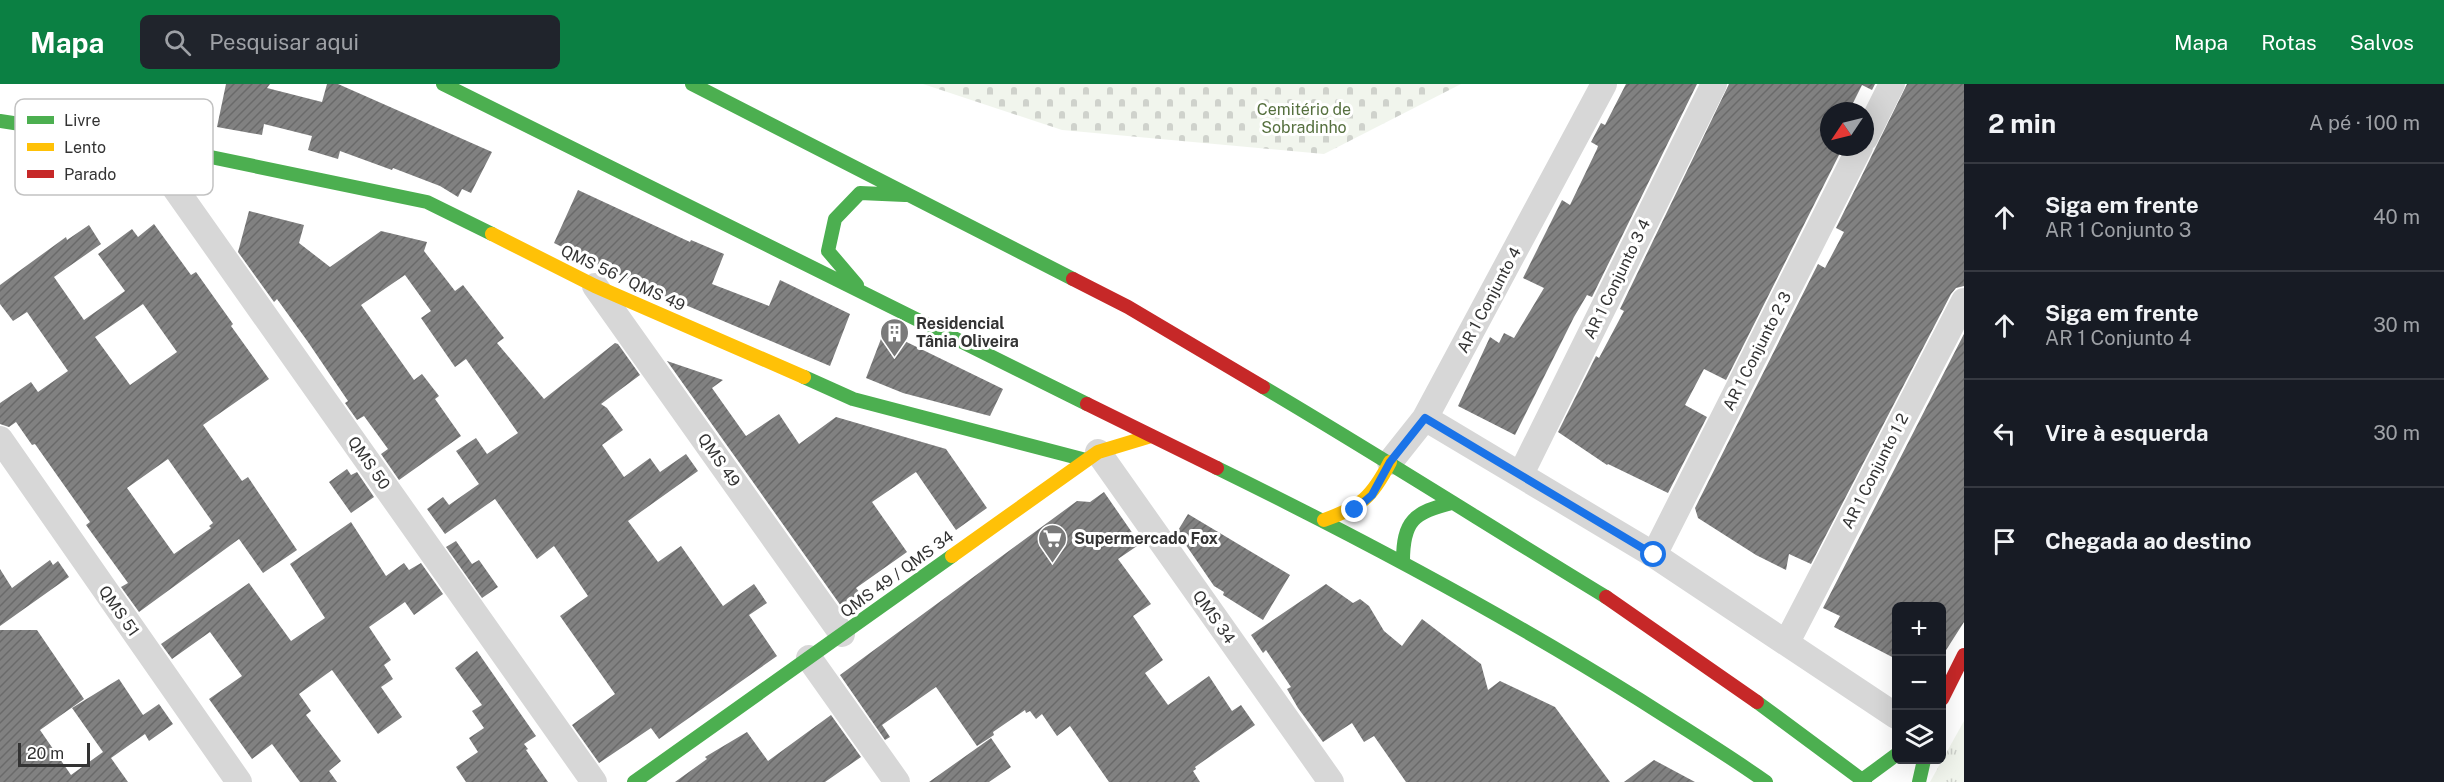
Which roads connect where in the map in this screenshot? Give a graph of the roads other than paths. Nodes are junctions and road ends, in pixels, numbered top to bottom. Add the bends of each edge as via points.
1 (443, 84) edge
2 (692, 84) edge
3 (1604, 84) edge
4 (1714, 84) edge
5 (1892, 84) edge
6 (1874, 120) edge
7 (0, 121) edge
8 (15, 123) edge
9 (1855, 156) edge
10 (213, 158) edge
11 (180, 195) edge
12 (912, 195) junction
13 (595, 286) junction
14 (864, 294) junction
15 (1964, 301) edge
16 (1074, 398) junction
17 (1425, 418) junction
18 (1083, 420) dead end
19 (1151, 436) junction
20 (0, 439) edge
21 (1092, 451) junction
22 (1390, 462) junction
23 (1521, 474) junction
24 (1452, 503) junction
25 (1324, 520) junction
26 (1654, 555) junction
27 (1402, 561) junction
28 (842, 634) junction
29 (1787, 642) junction
30 (1964, 655) edge
31 (809, 658) junction
32 (1946, 689) edge
33 (1892, 713) edge
34 (1892, 758) edge
35 (1923, 764) edge
36 (1863, 781) edge
37 (239, 782) edge
38 (594, 782) edge
39 (634, 782) edge
40 (897, 782) edge
41 (1330, 782) edge
42 (1766, 782) edge
43 (1919, 782) edge

1 - 14 main road
2 - 12 main road
3 - 17 street, AR 1 Conjunto 4
4 - 23 street, AR 1 Conjunto 3 4
5 - 6 street
7 - 8 main road, QMS 56 / QMS 49
9 - 26 street, AR 1 Conjunto 2 3
10 - 13 main road, QMS 56 / QMS 49 via 427,202
11 - 38 street, QMS 50
12 - 14 main road via 860,194 835,219 828,251
12 - 22 main road via 1128,307
13 - 21 main road, QMS 56 / QMS 49 via 853,399
13 - 28 street, QMS 49
14 - 16 main road
15 - 29 street, AR 1 Conjunto 1 2
16 - 18 main road
16 - 19 main road
17 - 22 street, AR 1 Conjunto 4
17 - 23 street
19 - 21 main road
19 - 25 main road
20 - 37 street, QMS 51
21 - 28 main road, QMS 49 / QMS 34
21 - 41 street, QMS 34
22 - 24 main road
22 - 25 main road via 1372,495 1355,510
23 - 26 street
24 - 27 main road via 1425,509 1413,520 1403,537
24 - 36 main road via 1610,600 1747,694
25 - 27 main road
26 - 29 street
27 - 42 main road via 1571,657
28 - 31 main road, QMS 49 / QMS 34
29 - 33 street
30 - 32 main road
31 - 39 main road, QMS 49 / QMS 34
31 - 40 street
34 - 36 main road
35 - 43 main road

